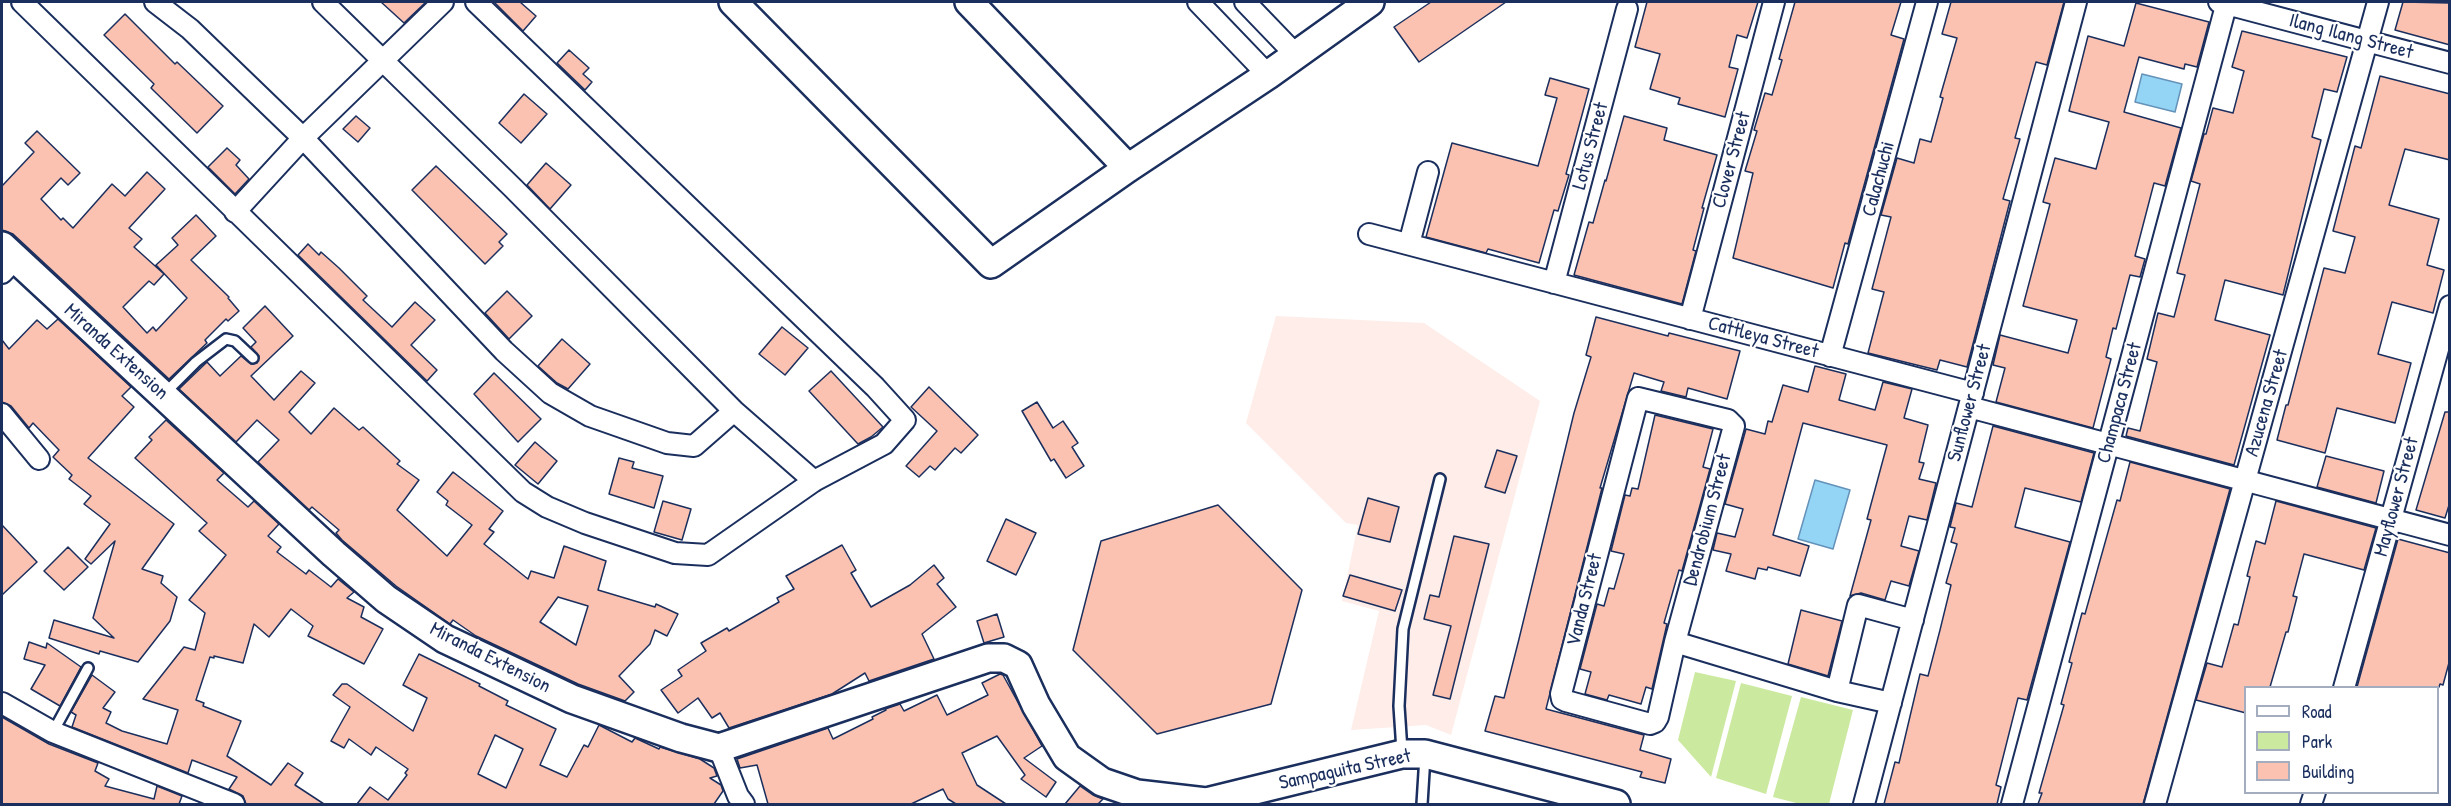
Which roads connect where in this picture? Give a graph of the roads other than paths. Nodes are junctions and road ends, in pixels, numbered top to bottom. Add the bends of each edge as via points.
1 (22, 2) edge
2 (154, 2) edge
3 (323, 2) edge
4 (443, 2) edge
5 (476, 2) edge
6 (734, 2) edge
7 (969, 2) edge
8 (1198, 2) edge
9 (1245, 2) edge
10 (1370, 2) edge
11 (1774, 2) edge
12 (1928, 2) edge
13 (2076, 2) edge
14 (2224, 2) edge
15 (2378, 2) edge
16 (1627, 9) dead end
17 (2368, 41) junction
18 (1295, 54) junction
19 (383, 60) junction
20 (2450, 63) edge
21 (1268, 75) junction
22 (303, 138) junction
23 (1128, 168) junction
24 (1428, 172) dead end
25 (235, 212) junction
26 (1369, 234) dead end
27 (1409, 244) junction
28 (6, 259) edge
29 (1554, 283) junction
30 (2450, 306) edge
31 (1690, 319) junction
32 (1830, 356) junction
33 (253, 358) dead end
34 (163, 395) junction
35 (1971, 400) junction
36 (1636, 401) joint
37 (734, 411) junction
38 (2, 414) edge
39 (2108, 445) junction
40 (39, 459) dead end
41 (1440, 479) dead end
42 (814, 481) junction
43 (2245, 481) junction
44 (2390, 520) junction
45 (2450, 536) edge
46 (1913, 620) junction
47 (1675, 642) junction
48 (88, 669) dead end
49 (2344, 686) edge
50 (1837, 691) junction
51 (1891, 703) junction
52 (2, 704) edge
53 (1658, 717) joint
54 (53, 732) junction
55 (719, 748) junction
56 (1413, 754) junction
57 (234, 804) edge
58 (744, 804) edge
59 (1422, 804) edge
60 (1617, 804) edge
61 (1864, 804) edge
62 (2012, 804) edge
63 (2155, 804) edge

1 - 25 street
2 - 22 street via 190,28
3 - 19 street
4 - 19 street
5 - 42 street via 867,378 904,420 884,444
6 - 23 main road via 991,264
7 - 23 main road
8 - 21 street
9 - 18 street
10 - 18 main road
11 - 31 street, Clover Street
12 - 32 street, Calachuchi
13 - 35 street, Sunflower Street
14 - 17 street, Ilang Ilang Street
14 - 39 street, Champaca Street
15 - 17 street, Azucena Street
16 - 29 street, Lotus Street
17 - 20 street, Ilang Ilang Street
17 - 43 street, Azucena Street
18 - 21 main road
19 - 22 street
19 - 37 street
21 - 23 main road
22 - 25 street
22 - 37 street via 504,351 549,393 590,416 667,443 694,446
24 - 27 street
25 - 42 street via 524,492 547,507 675,553 708,555
26 - 27 street, Cattleya Street
27 - 29 street, Cattleya Street
28 - 34 main road, Miranda Extension
29 - 31 street, Cattleya Street
30 - 44 street, Mayflower Street
31 - 32 street, Cattleya Street
32 - 35 street, Cattleya Street
33 - 34 lane via 235,341 226,339
34 - 55 main road, Miranda Extension via 334,554 386,598 445,639 572,699
35 - 39 street, Cattleya Street
35 - 46 street, Sunflower Street
36 - 47 street, Dendrobium Street via 1641,398 1728,420 1734,426
36 - 53 street, Vanda Street via 1561,694 1566,701 1650,724
37 - 42 street
38 - 40 street
39 - 43 street, Cattleya Street
39 - 62 street, Champaca Street
41 - 56 lane via 1403,629 1399,706
43 - 44 street, Cattleya Street
43 - 63 street, Azucena Street
44 - 45 street, Cattleya Street
44 - 49 street, Mayflower Street
46 - 50 street via 1858,605
46 - 51 street, Sunflower Street
47 - 50 street
47 - 53 street, Dendrobium Street
48 - 54 lane
50 - 51 street
51 - 61 street, Sunflower Street
52 - 54 street
54 - 57 street
55 - 56 main road, Sampaguita Street via 988,658 1004,658 1018,666 1036,705 1068,757 1102,782 1137,794 1206,802
55 - 58 street
56 - 59 lane
56 - 60 main road, Sampaguita Street

